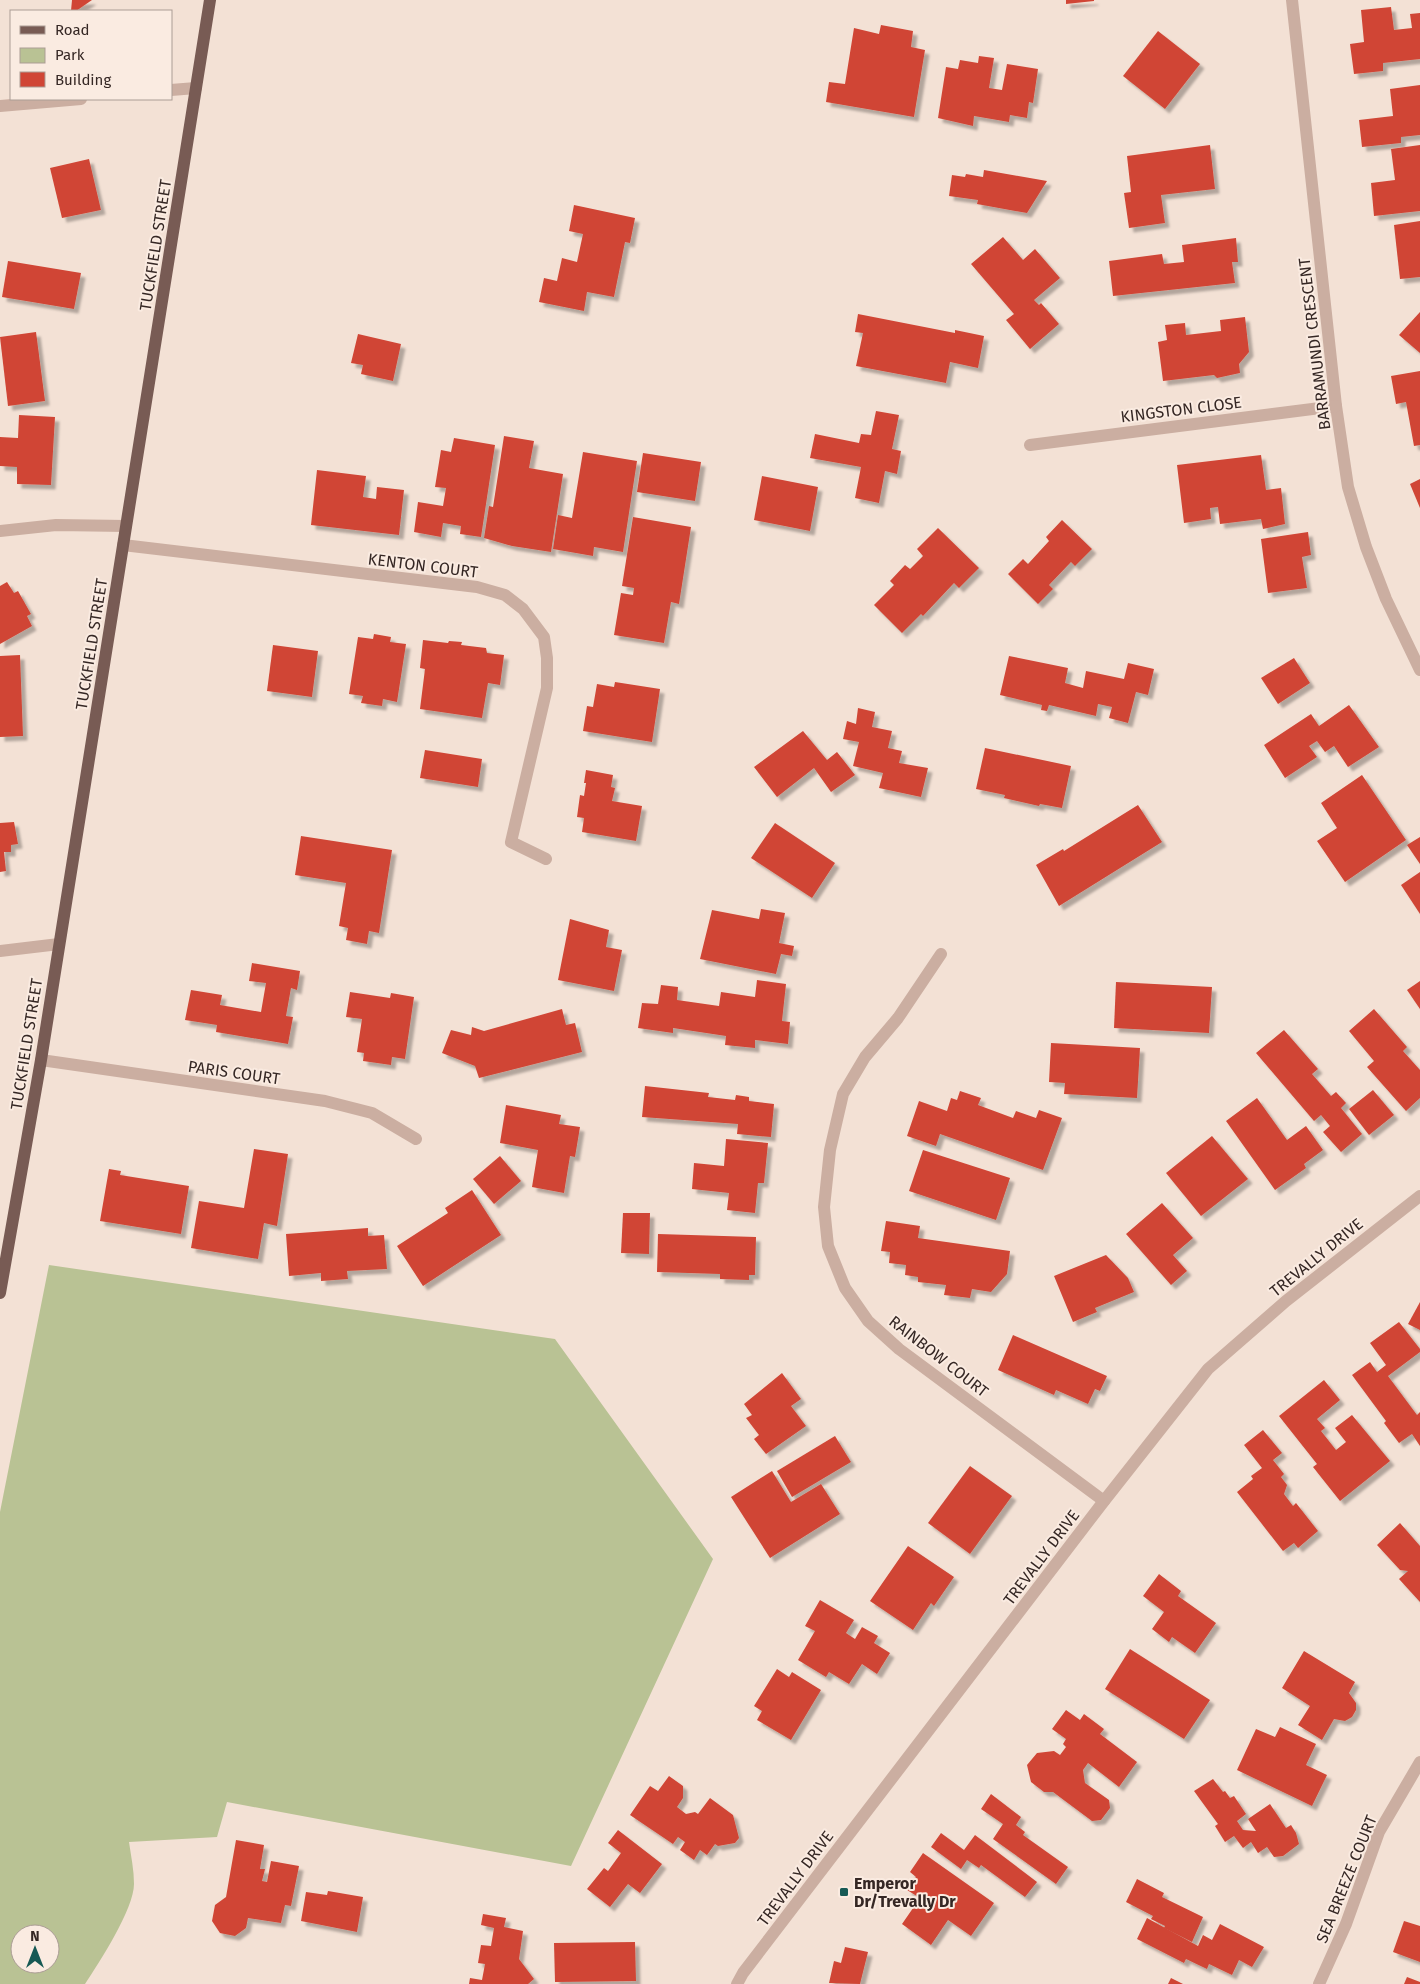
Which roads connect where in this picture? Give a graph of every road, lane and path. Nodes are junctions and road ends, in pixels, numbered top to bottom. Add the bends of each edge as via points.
1 (210, 0) edge
2 (1292, 0) edge
3 (196, 88) junction
4 (172, 90) edge
5 (69, 100) edge
6 (0, 106) edge
7 (1336, 406) junction
8 (1030, 445) dead end
9 (126, 526) junction
10 (0, 531) edge
11 (123, 545) junction
12 (1420, 670) edge
13 (546, 859) dead end
14 (59, 944) junction
15 (0, 951) edge
16 (941, 954) dead end
17 (41, 1060) junction
18 (416, 1139) dead end
19 (1420, 1196) edge
20 (0, 1294) edge
21 (1104, 1501) junction
22 (1420, 1762) edge
23 (737, 1984) edge
24 (1319, 1984) edge

1 - 3 main road, TUCKFIELD STREET
2 - 7 street, BARRAMUNDI CRESCENT
3 - 4 street
3 - 9 main road, TUCKFIELD STREET
5 - 6 street
7 - 8 street, KINGSTON CLOSE
7 - 12 street, BARRAMUNDI CRESCENT via 1348,486 1366,547 1386,599
9 - 10 street via 56,525
9 - 11 main road, TUCKFIELD STREET
11 - 13 street, KENTON COURT via 477,587 505,596 523,609 544,637 547,688 511,842
11 - 14 main road, TUCKFIELD STREET
14 - 15 street
14 - 17 main road, TUCKFIELD STREET
16 - 21 street, RAINBOW COURT via 898,1018 865,1057 843,1094 830,1150 824,1207 828,1246 845,1288 868,1321 899,1349
17 - 18 street, PARIS COURT via 325,1101 372,1113
17 - 20 main road, TUCKFIELD STREET
19 - 21 street, TREVALLY DRIVE via 1286,1301 1208,1369
21 - 23 street, TREVALLY DRIVE
22 - 24 street, SEA BREEZE COURT via 1380,1832 1346,1924

